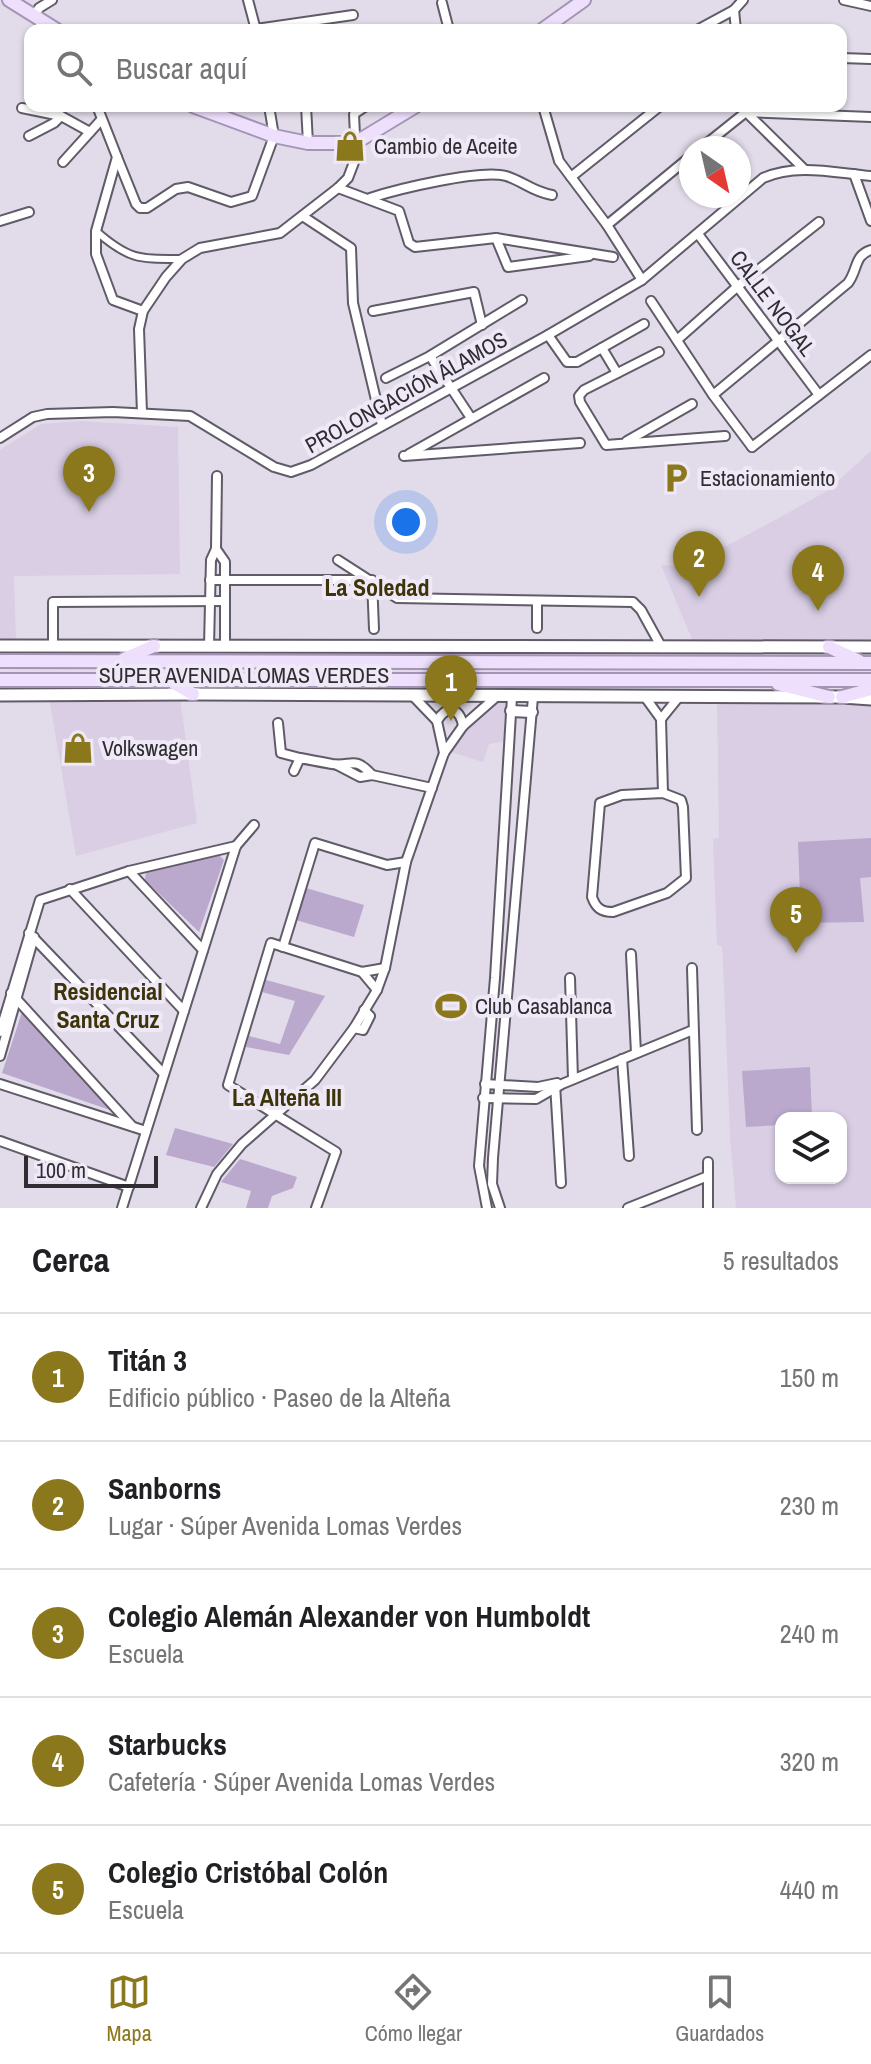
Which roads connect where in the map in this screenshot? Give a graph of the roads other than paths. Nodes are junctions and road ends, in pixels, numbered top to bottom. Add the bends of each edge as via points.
1 (9, 0) edge
2 (52, 0) edge
3 (248, 0) edge
4 (584, 0) edge
5 (743, 0) edge
6 (844, 0) edge
7 (442, 3) dead end
8 (871, 6) edge
9 (734, 10) junction
10 (353, 15) dead end
11 (34, 16) junction
12 (47, 24) edge
13 (254, 24) edge
14 (295, 24) edge
15 (447, 24) edge
16 (550, 24) edge
17 (708, 24) edge
18 (735, 24) edge
19 (847, 58) edge
20 (871, 59) edge
21 (42, 112) edge
22 (99, 112) edge
23 (209, 112) edge
24 (270, 112) edge
25 (306, 112) edge
26 (357, 112) edge
27 (406, 112) edge
28 (544, 112) edge
29 (652, 112) edge
30 (742, 112) edge
31 (748, 112) edge
32 (792, 112) edge
33 (61, 116) junction
34 (871, 117) edge
35 (101, 120) junction
36 (90, 132) junction
37 (29, 136) dead end
38 (274, 136) junction
39 (715, 136) edge
40 (308, 143) junction
41 (355, 143) junction
42 (117, 157) junction
43 (63, 162) dead end
44 (679, 166) edge
45 (804, 169) junction
46 (854, 174) junction
47 (871, 176) edge
48 (571, 177) junction
49 (338, 188) junction
50 (552, 195) dead end
51 (369, 198) junction
52 (29, 212) dead end
53 (304, 217) junction
54 (0, 221) edge
55 (871, 221) edge
56 (819, 222) dead end
57 (607, 225) junction
58 (96, 231) junction
59 (698, 234) junction
60 (496, 238) junction
61 (871, 250) edge
62 (597, 254) junction
63 (613, 257) dead end
64 (182, 259) junction
65 (642, 280) junction
66 (738, 286) junction
67 (522, 300) dead end
68 (651, 301) dead end
69 (143, 311) junction
70 (373, 311) dead end
71 (644, 324) dead end
72 (482, 325) junction
73 (548, 335) junction
74 (677, 340) junction
75 (779, 341) junction
76 (602, 348) junction
77 (659, 352) dead end
78 (871, 355) edge
79 (430, 356) junction
80 (617, 373) junction
81 (386, 378) dead end
82 (544, 378) dead end
83 (450, 387) junction
84 (713, 395) junction
85 (819, 395) junction
86 (692, 404) dead end
87 (142, 413) junction
88 (471, 418) junction
89 (382, 425) junction
90 (725, 436) dead end
91 (0, 438) edge
92 (580, 443) dead end
93 (623, 443) junction
94 (217, 476) dead end
95 (216, 549) junction
96 (338, 560) dead end
97 (225, 578) junction
98 (210, 580) junction
99 (372, 580) junction
100 (210, 601) junction
101 (225, 601) junction
102 (537, 601) junction
103 (537, 628) dead end
104 (374, 629) dead end
105 (0, 646) edge
106 (53, 646) junction
107 (154, 646) junction
108 (209, 646) junction
109 (225, 646) junction
110 (829, 647) junction
111 (871, 647) edge
112 (662, 648) junction
113 (0, 661) edge
114 (119, 661) junction
115 (866, 662) edge
116 (759, 679) junction
117 (0, 680) edge
118 (871, 680) edge
119 (171, 681) junction
120 (871, 689) edge
121 (193, 694) junction
122 (0, 695) edge
123 (412, 695) junction
124 (496, 697) junction
125 (512, 697) junction
126 (533, 697) junction
127 (645, 697) junction
128 (835, 697) junction
129 (678, 698) junction
130 (871, 699) edge
131 (511, 711) junction
132 (532, 712) junction
133 (661, 719) junction
134 (437, 721) junction
135 (278, 723) dead end
136 (463, 726) junction
137 (444, 753) junction
138 (300, 758) junction
139 (294, 771) dead end
140 (432, 788) junction
141 (663, 793) junction
142 (254, 825) dead end
143 (236, 846) junction
144 (406, 862) junction
145 (387, 865) junction
146 (129, 871) junction
147 (401, 882) junction
148 (70, 889) junction
149 (32, 935) junction
150 (283, 947) junction
151 (203, 950) junction
152 (631, 954) dead end
153 (385, 968) junction
154 (692, 968) dead end
155 (362, 972) junction
156 (570, 978) dead end
157 (377, 990) junction
158 (14, 996) junction
159 (184, 1011) junction
160 (693, 1030) junction
161 (0, 1032) edge
162 (636, 1053) junction
163 (0, 1056) edge
164 (622, 1059) junction
165 (164, 1074) junction
166 (573, 1079) junction
167 (0, 1084) edge
168 (485, 1084) junction
169 (501, 1085) junction
170 (558, 1085) junction
171 (483, 1098) junction
172 (499, 1098) junction
173 (278, 1114) junction
174 (132, 1126) junction
175 (697, 1130) dead end
176 (146, 1131) junction
177 (0, 1141) edge
178 (629, 1156) dead end
179 (708, 1162) dead end
180 (708, 1176) junction
181 (561, 1183) dead end
182 (129, 1187) junction
183 (122, 1208) edge
184 (201, 1208) edge
185 (316, 1208) edge
186 (487, 1208) edge
187 (500, 1208) edge
188 (628, 1208) edge
189 (708, 1208) edge

1 - 11 main road
2 - 11 street
3 - 13 street
4 - 16 main road
5 - 9 street
6 - 8 street
7 - 15 street
9 - 17 street
9 - 18 street
10 - 14 street
11 - 12 main road
19 - 20 street
21 - 33 street
22 - 35 street
23 - 38 main road
24 - 38 street
25 - 40 street
26 - 41 street
27 - 41 main road
28 - 48 street via 556,156
29 - 48 street
30 - 39 street
31 - 45 street
32 - 34 street
33 - 36 street
33 - 37 street
35 - 36 street
35 - 42 street
36 - 43 street
38 - 40 main road
38 - 42 street via 252,196 231,202 188,187 140,208
40 - 41 main road
41 - 49 street via 353,169
42 - 58 street
44 - 57 street
45 - 46 street, PROLONGACIÓN ÁLAMOS
45 - 59 street, PROLONGACIÓN ÁLAMOS via 763,178
46 - 47 street, PROLONGACIÓN ÁLAMOS
46 - 55 street
48 - 57 street
49 - 51 street
49 - 53 street
50 - 51 street via 503,176 481,175
51 - 60 street via 399,211 415,247
52 - 54 street
53 - 64 street via 280,233 200,248
53 - 89 street via 351,248 353,303
56 - 66 street
57 - 65 street
58 - 64 street via 124,253 143,259
58 - 69 street via 96,254 113,300
59 - 65 street, PROLONGACIÓN ÁLAMOS
59 - 66 street, CALLE NOGAL
60 - 62 street
60 - 62 street via 508,267
61 - 75 street via 857,259 848,283
62 - 63 street
64 - 69 street
65 - 73 street, PROLONGACIÓN ÁLAMOS
66 - 74 street
66 - 75 street, CALLE NOGAL
67 - 72 street
68 - 74 street
69 - 87 street
70 - 72 street via 474,292
71 - 76 street
72 - 79 street
73 - 76 street via 567,362
73 - 83 street, PROLONGACIÓN ÁLAMOS
74 - 84 street
75 - 84 street
75 - 85 street, CALLE NOGAL
76 - 80 street
77 - 80 street
78 - 85 street
79 - 81 street
79 - 83 street
80 - 93 street via 579,396 606,445
82 - 88 street
83 - 88 street
83 - 89 street, PROLONGACIÓN ÁLAMOS
84 - 85 street via 751,452
86 - 93 street
87 - 89 street, PROLONGACIÓN ÁLAMOS via 190,416 291,472
87 - 91 street, PROLONGACIÓN ÁLAMOS via 47,414
88 - 92 street via 404,456
90 - 93 street
94 - 95 street
95 - 97 street via 225,562
95 - 98 street
96 - 99 street
97 - 98 street
97 - 99 street
97 - 101 street
98 - 100 street
99 - 102 street via 397,598
99 - 104 street
100 - 101 street
100 - 106 street via 53,602
100 - 108 street
101 - 109 street
102 - 103 street
102 - 112 street via 633,602
105 - 106 main road, SÚPER AVENIDA LOMAS VERDES
106 - 107 main road, SÚPER AVENIDA LOMAS VERDES
107 - 108 main road, SÚPER AVENIDA LOMAS VERDES
107 - 114 main road
108 - 109 main road, SÚPER AVENIDA LOMAS VERDES
109 - 112 main road, SÚPER AVENIDA LOMAS VERDES
110 - 111 main road, SÚPER AVENIDA LOMAS VERDES
110 - 112 main road, SÚPER AVENIDA LOMAS VERDES
110 - 115 main road
113 - 114 main road, SÚPER AVENIDA LOMAS VERDES
114 - 115 main road, SÚPER AVENIDA LOMAS VERDES
116 - 118 main road, SÚPER AVENIDA LOMAS VERDES
116 - 119 main road, SÚPER AVENIDA LOMAS VERDES
116 - 128 main road
117 - 119 main road, SÚPER AVENIDA LOMAS VERDES
119 - 121 main road
120 - 128 main road
121 - 122 main road, SÚPER AVENIDA LOMAS VERDES
121 - 123 main road, SÚPER AVENIDA LOMAS VERDES
123 - 124 main road, SÚPER AVENIDA LOMAS VERDES
123 - 134 street
124 - 125 main road, SÚPER AVENIDA LOMAS VERDES
124 - 136 street
125 - 126 main road, SÚPER AVENIDA LOMAS VERDES
125 - 131 street
126 - 127 main road, SÚPER AVENIDA LOMAS VERDES
126 - 132 street
127 - 129 main road, SÚPER AVENIDA LOMAS VERDES
127 - 133 street
128 - 129 main road, SÚPER AVENIDA LOMAS VERDES
128 - 130 main road, SÚPER AVENIDA LOMAS VERDES
129 - 133 street
131 - 132 street
131 - 168 street
132 - 169 street
133 - 141 street
134 - 136 street via 442,713 456,710
134 - 137 street
135 - 138 street via 281,753
136 - 137 street
137 - 140 street
138 - 139 street
138 - 140 street via 337,765 360,777
140 - 144 street
141 - 141 street via 622,795 600,803 592,897 604,912 667,893 686,878 683,807 681,800
142 - 143 street
143 - 146 street
143 - 151 street
144 - 145 street
144 - 147 street
145 - 147 street
145 - 150 street via 315,843
146 - 148 street
146 - 151 street
147 - 153 street
148 - 149 street via 48,896
148 - 159 street
149 - 158 street
149 - 165 street
150 - 155 street
150 - 173 street via 271,943 228,1085
151 - 159 street
152 - 162 street
153 - 155 street
153 - 157 street
154 - 160 street
155 - 157 street
156 - 166 street
157 - 173 street via 315,1080
158 - 161 street
158 - 163 street
158 - 174 street
159 - 165 street
160 - 162 street
160 - 175 street
162 - 164 street
164 - 166 street
164 - 178 street
165 - 176 street
166 - 170 street
167 - 174 street
168 - 169 street
168 - 171 street
169 - 170 street
169 - 172 street
170 - 172 street via 536,1099
170 - 181 street
171 - 172 street
171 - 186 street via 479,1166
172 - 187 street via 492,1184
173 - 184 street via 217,1174
173 - 185 street via 336,1152
174 - 176 street
176 - 182 street
177 - 182 street
179 - 180 street
180 - 188 street
180 - 189 street
182 - 183 street

